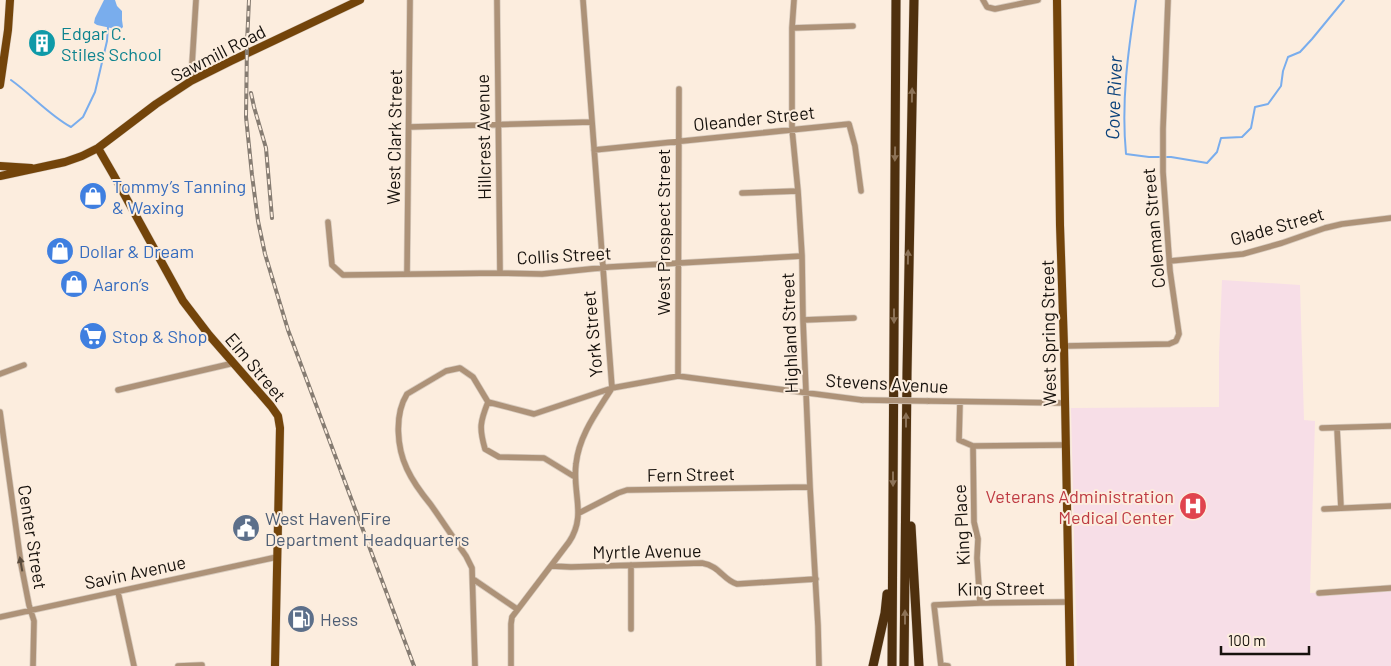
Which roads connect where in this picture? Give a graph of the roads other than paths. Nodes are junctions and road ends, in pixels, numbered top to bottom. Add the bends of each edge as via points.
1 (10, 0) edge
2 (196, 0) edge
3 (410, 0) edge
4 (497, 0) edge
5 (584, 0) edge
6 (794, 0) edge
7 (896, 0) edge
8 (914, 0) edge
9 (983, 0) edge
10 (1038, 0) edge
11 (1057, 0) edge
12 (1168, 0) edge
13 (357, 1) edge
14 (853, 26) dead end
15 (792, 28) junction
16 (192, 81) junction
17 (0, 85) edge
18 (679, 89) dead end
19 (592, 122) junction
20 (498, 125) junction
21 (409, 127) junction
22 (792, 129) junction
23 (678, 141) junction
24 (98, 148) junction
25 (594, 150) junction
26 (0, 166) edge
27 (32, 169) junction
28 (0, 176) edge
29 (861, 190) dead end
30 (798, 191) junction
31 (742, 193) dead end
32 (1391, 218) edge
33 (328, 222) dead end
34 (802, 256) junction
35 (1170, 261) junction
36 (679, 264) junction
37 (602, 268) junction
38 (500, 273) junction
39 (407, 274) junction
40 (854, 318) dead end
41 (803, 320) junction
42 (1064, 346) junction
43 (234, 363) junction
44 (24, 365) dead end
45 (0, 374) edge
46 (678, 376) junction
47 (612, 388) junction
48 (118, 390) dead end
49 (806, 394) junction
50 (488, 402) junction
51 (960, 402) junction
52 (1064, 403) junction
53 (0, 412) edge
54 (1391, 426) edge
55 (1322, 428) dead end
56 (1337, 428) junction
57 (906, 437) junction
58 (1066, 445) junction
59 (972, 446) junction
60 (575, 477) junction
61 (810, 487) junction
62 (893, 498) junction
63 (1391, 506) edge
64 (1341, 508) junction
65 (1324, 509) dead end
66 (579, 513) junction
67 (277, 557) junction
68 (631, 565) junction
69 (551, 566) junction
70 (473, 579) junction
71 (816, 579) junction
72 (1391, 588) edge
73 (118, 592) junction
74 (1319, 593) dead end
75 (980, 602) junction
76 (1068, 602) junction
77 (517, 609) junction
78 (31, 611) junction
79 (0, 617) edge
80 (631, 628) dead end
81 (202, 664) dead end
82 (33, 666) edge
83 (134, 666) edge
84 (178, 666) edge
85 (275, 666) edge
86 (475, 666) edge
87 (512, 666) edge
88 (819, 666) edge
89 (873, 666) edge
90 (892, 666) edge
91 (904, 666) edge
92 (919, 666) edge
93 (941, 666) edge
94 (948, 666) edge
95 (1070, 666) edge

1 - 17 main road
2 - 16 street
3 - 21 street, West Clark Street
4 - 20 street, Hillcrest Avenue
5 - 19 street, York Street
6 - 15 street, Highland Street
7 -> 62 highway
57 -> 8 highway
9 - 10 street via 987,7 998,9
11 - 42 main road, West Spring Street
12 - 35 street, Coleman Street via 1163,172
13 - 16 main road, Sawmill Road
14 - 15 street
15 - 22 street, Highland Street
16 - 24 main road, Sawmill Road
18 - 23 street, West Prospect Street
19 - 20 street
19 - 25 street, York Street
20 - 21 street
20 - 38 street, Hillcrest Avenue
21 - 39 street, West Clark Street
22 - 23 street, Oleander Street
22 - 29 street, Oleander Street via 849,124
22 - 30 street, Highland Street
23 - 25 street, Oleander Street
23 - 36 street, West Prospect Street
24 - 27 main road, Sawmill Road via 65,162
24 - 43 main road, Elm Street via 182,301
25 - 37 street, York Street
26 - 27 main road
27 - 28 main road, Sawmill Road
30 - 31 street
30 - 34 street, Highland Street
32 - 35 street, Glade Street via 1325,228 1243,254
33 - 39 street, Collis Street via 332,265 343,275
34 - 36 street, Collis Street
34 - 41 street, Highland Street
35 - 42 street, Coleman Street via 1179,330 1176,341 1146,346
36 - 37 street, Collis Street
36 - 46 street, West Prospect Street
37 - 38 street, Collis Street via 542,274
37 - 47 street, York Street
38 - 39 street, Collis Street
40 - 41 street
41 - 49 street, Highland Street
42 - 52 main road, West Spring Street
43 - 48 street
43 - 67 main road, Elm Street via 278,416
44 - 45 street
46 - 47 street, Stevens Avenue
46 - 49 street, Stevens Avenue
47 - 50 street, Stevens Avenue via 534,414
47 - 60 street, York Street via 581,441
49 - 51 street, Stevens Avenue, bridge via 862,400
49 - 61 street, Highland Street
50 - 60 street via 481,419 485,449 499,457 544,458
50 - 70 street via 473,377 460,368 446,371 411,391 404,400 399,425 407,470 466,556
51 - 52 street, Stevens Avenue
51 - 59 street via 959,440
52 - 58 main road, West Spring Street
78 -> 53 street, Center Street via 21,564
54 - 56 street
55 - 56 street
56 - 64 street
91 -> 57 highway
57 - 92 highway
58 - 59 street
58 - 76 main road, West Spring Street
59 - 75 street, King Place
60 - 66 street, York Street
61 - 66 street, Fern Street via 627,490
61 - 71 street, Highland Street
62 - 89 highway via 885,614
62 - 90 highway
63 - 64 street
64 - 65 street
66 - 69 street, York Street via 576,530
67 - 73 street, Savin Avenue
67 - 85 main road, Elm Street
68 - 69 street, Myrtle Avenue
68 - 71 street, Myrtle Avenue via 706,563 738,584
68 - 80 street
69 - 77 street, York Street
70 - 77 street
70 - 86 street
71 - 88 street, Highland Street
72 - 74 street
73 - 78 street, Savin Avenue
73 - 83 street
75 - 76 street, King Street
75 - 93 street, King Street via 934,605
76 - 95 main road, West Spring Street
77 - 87 street, York Street via 511,624
78 - 79 street, Savin Avenue
78 - 82 street, Center Street via 34,620
81 - 84 street
93 - 94 street

